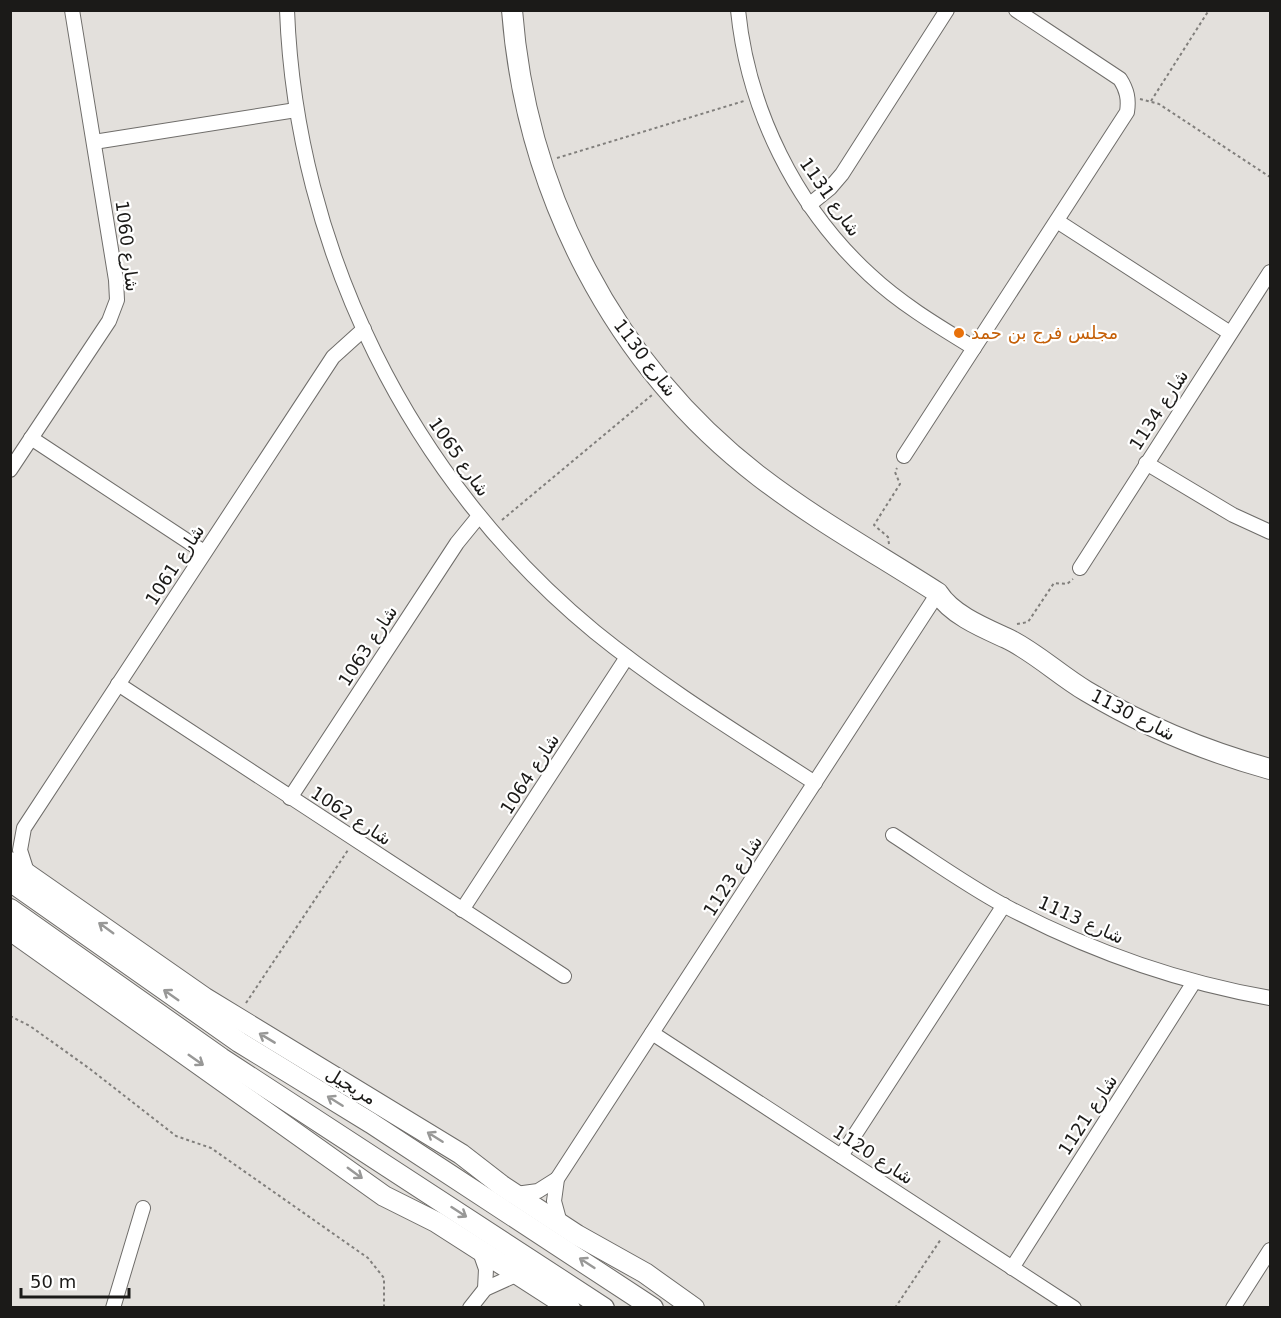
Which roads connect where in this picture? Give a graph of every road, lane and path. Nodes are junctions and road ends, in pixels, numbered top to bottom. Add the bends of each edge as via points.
1 (72, 10) edge
2 (287, 10) edge
3 (512, 10) edge
4 (738, 10) edge
5 (947, 10) edge
6 (1016, 10) edge
7 (1209, 10) edge
8 (756, 97) junction
9 (1129, 101) junction
10 (1151, 101) junction
11 (296, 110) junction
12 (94, 142) junction
13 (540, 163) junction
14 (1270, 177) edge
15 (809, 205) junction
16 (1057, 221) junction
17 (1270, 272) edge
18 (364, 329) junction
19 (1230, 333) junction
20 (974, 348) junction
21 (664, 385) junction
22 (31, 438) junction
23 (904, 456) joint
24 (1146, 463) junction
25 (10, 470) edge
26 (479, 516) junction
27 (490, 529) junction
28 (1270, 532) edge
29 (204, 552) junction
30 (881, 556) junction
31 (1080, 567) joint
32 (938, 593) junction
33 (1006, 638) junction
34 (627, 657) junction
35 (118, 684) junction
36 (1270, 769) edge
37 (815, 783) junction
38 (290, 798) junction
39 (24, 828) junction
40 (893, 835) dead end
41 (10, 837) edge
42 (354, 840) junction
43 (16, 872) edge
44 (1004, 905) junction
45 (10, 909) edge
46 (462, 910) junction
47 (10, 930) edge
48 (564, 976) dead end
49 (1194, 982) junction
50 (1270, 998) edge
51 (10, 1016) edge
52 (236, 1018) junction
53 (652, 1033) junction
54 (371, 1123) junction
55 (841, 1156) junction
56 (396, 1173) junction
57 (489, 1176) junction
58 (557, 1179) junction
59 (516, 1194) junction
60 (143, 1208) dead end
61 (425, 1216) junction
62 (560, 1223) junction
63 (949, 1226) junction
64 (597, 1246) junction
65 (479, 1249) junction
66 (1270, 1252) edge
67 (1012, 1268) junction
68 (518, 1274) junction
69 (485, 1289) junction
70 (112, 1308) edge
71 (384, 1308) edge
72 (470, 1308) edge
73 (570, 1308) edge
74 (604, 1308) edge
75 (653, 1308) edge
76 (668, 1308) edge
77 (694, 1308) edge
78 (896, 1308) edge
79 (1074, 1308) edge
80 (1233, 1308) edge

1 - 12 street, شارع 1060
2 - 11 street, شارع 1065
3 - 13 street, شارع 1130 via 520,84
4 - 8 street, شارع 1131
5 - 15 street via 842,174
6 - 9 street via 1120,79
7 - 10 path
8 - 13 path
8 - 15 street, شارع 1131 via 780,155
9 - 10 path
9 - 16 street via 1121,123
10 - 14 path
11 - 12 street
11 - 18 street, شارع 1065 via 320,213
12 - 22 street, شارع 1060 via 117,300 109,321
13 - 21 street, شارع 1130 via 583,264 625,335
15 - 20 street, شارع 1131 via 869,274 899,299
16 - 19 street
16 - 20 street
17 - 19 street, شارع 1134
18 - 26 street, شارع 1065 via 423,438
18 - 29 street, شارع 1061 via 333,357
19 - 24 street, شارع 1134
20 - 23 street
21 - 27 path
21 - 30 street, شارع 1130 via 699,423 760,477
22 - 25 street, شارع 1060
22 - 29 street
23 - 30 path via 895,470 900,484 874,523 890,540
24 - 28 street via 1233,515
24 - 31 street, شارع 1134
26 - 27 street, شارع 1065
26 - 38 street, شارع 1063
27 - 34 street, شارع 1065 via 560,601
29 - 35 street, شارع 1061
30 - 32 street, شارع 1130
31 - 33 path via 1069,584 1053,583 1028,622 1014,625
32 - 33 street, شارع 1130 via 966,617
32 - 37 street, شارع 1123
33 - 36 street, شارع 1130 via 1128,715 1192,744
34 - 37 street, شارع 1065
34 - 46 street, شارع 1064
35 - 38 street, شارع 1062
35 - 39 street, شارع 1061
37 - 53 street, شارع 1123
38 - 42 street, شارع 1062
39 - 41 street, شارع 1061
39 - 43 street, شارع 1061
40 - 44 street, شارع 1113
42 - 46 street, شارع 1062
42 - 52 path
52 -> 43 street, مريجيل
54 -> 43 street, مريجيل via 239,1042
44 - 49 street, شارع 1113 via 1103,951
44 - 55 street
45 - 56 street via 221,1058
46 - 48 street, شارع 1062
47 -> 61 street via 384,1196
49 - 50 street, شارع 1113
49 - 67 street, شارع 1121
51 - 71 path via 82,1063 177,1136 211,1148 368,1258 384,1278
57 -> 52 street, مريجيل via 436,1138
53 - 55 street, شارع 1120
53 - 58 street, شارع 1123
54 - 57 street via 450,1162
75 -> 54 street, مريجيل
55 - 63 street, شارع 1120
56 - 61 street
56 -> 74 street
57 - 59 street, مريجيل
58 - 59 street via 538,1191
58 - 62 street via 554,1201
59 - 62 street, مريجيل
60 - 70 street
61 - 65 street
62 - 64 street, مريجيل
63 - 67 street, شارع 1120
63 - 78 path
64 - 76 street
64 - 77 street, مريجيل via 630,1263
65 - 68 street
65 - 69 street via 486,1269
66 - 80 street
67 - 79 street, شارع 1120
68 - 69 street
68 - 73 street
69 - 72 street

